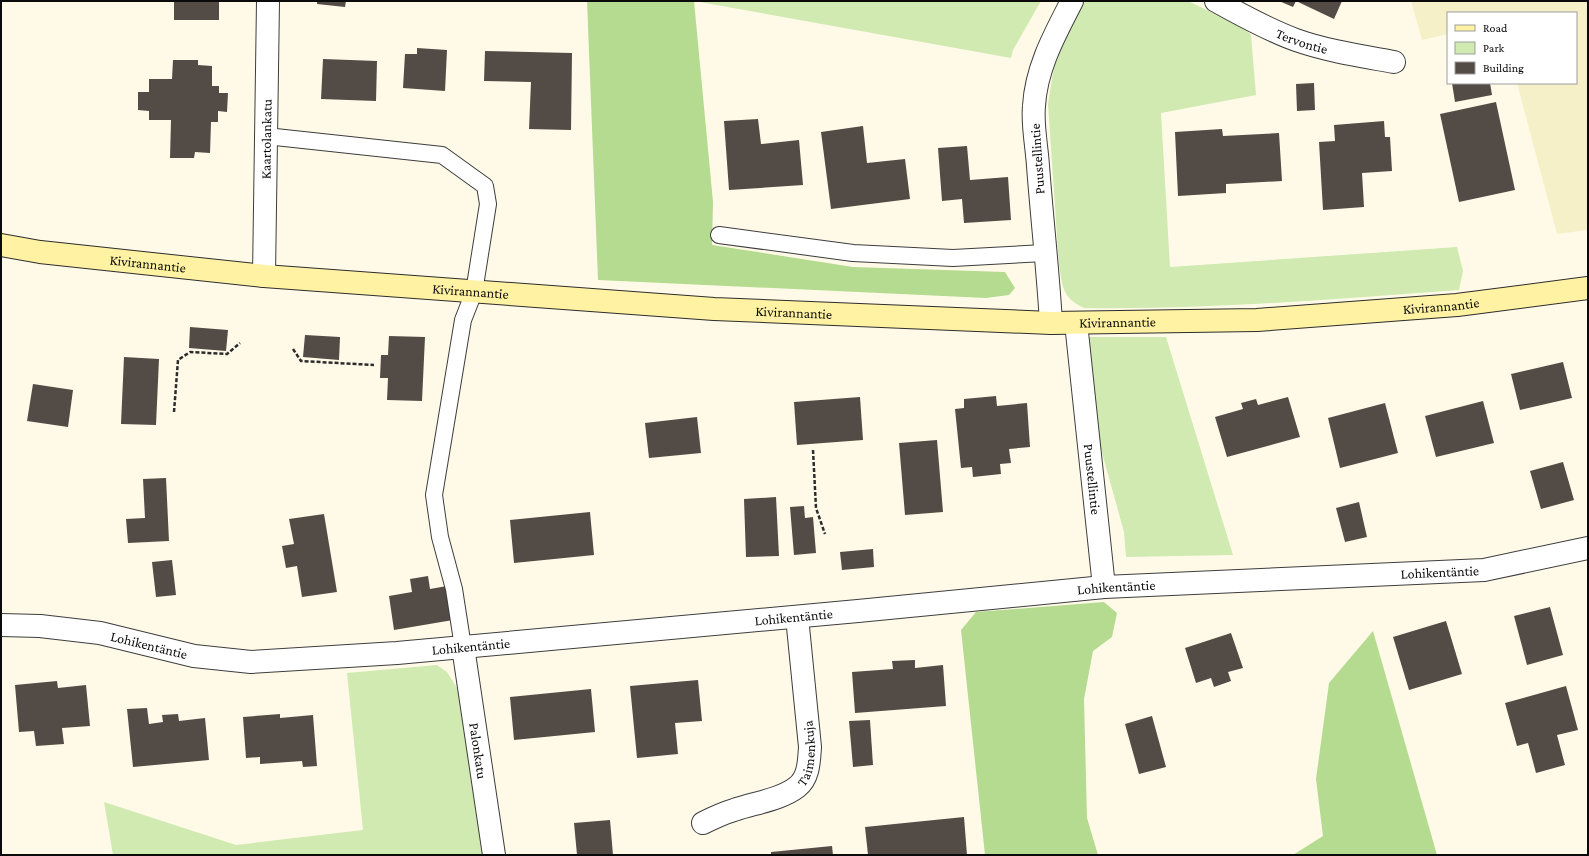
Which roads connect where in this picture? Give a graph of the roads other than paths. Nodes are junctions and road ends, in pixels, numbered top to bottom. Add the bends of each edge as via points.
1 (268, 1) edge
2 (1072, 1) edge
3 (1216, 1) edge
4 (1394, 62) dead end
5 (266, 136) junction
6 (719, 236) dead end
7 (1, 245) edge
8 (1045, 253) junction
9 (264, 276) junction
10 (1588, 288) edge
11 (474, 292) junction
12 (1051, 323) junction
13 (1076, 323) junction
14 (1588, 548) edge
15 (1104, 587) junction
16 (797, 617) junction
17 (1, 625) edge
18 (463, 647) junction
19 (703, 822) dead end
20 (494, 855) edge

1 - 5 street, Kaartolankatu
2 - 8 street, Puustellintie via 1049,44 1039,76 1034,106
3 - 4 street, Tervontie via 1296,40
5 - 9 street, Kaartolankatu
5 - 11 lane via 442,155 485,186 488,204
6 - 8 lane via 852,253 953,258
7 - 9 street, Kivirannantie via 40,252
8 - 12 street, Puustellintie
9 - 11 street, Kivirannantie
10 - 13 street, Kivirannantie via 1457,305 1257,320
11 - 12 street, Kivirannantie via 714,309
11 - 18 lane via 464,320 434,495 440,537 454,588
12 - 13 street, Kivirannantie
13 - 15 street, Puustellintie
14 - 15 street, Lohikentäntie via 1484,570
15 - 16 street, Lohikentäntie
16 - 18 street, Lohikentäntie
16 - 19 street, Taimenkuja via 810,747 805,777 798,787 780,796
17 - 18 street, Lohikentäntie via 40,626 100,633 194,656 251,662
18 - 20 street, Palonkatu

